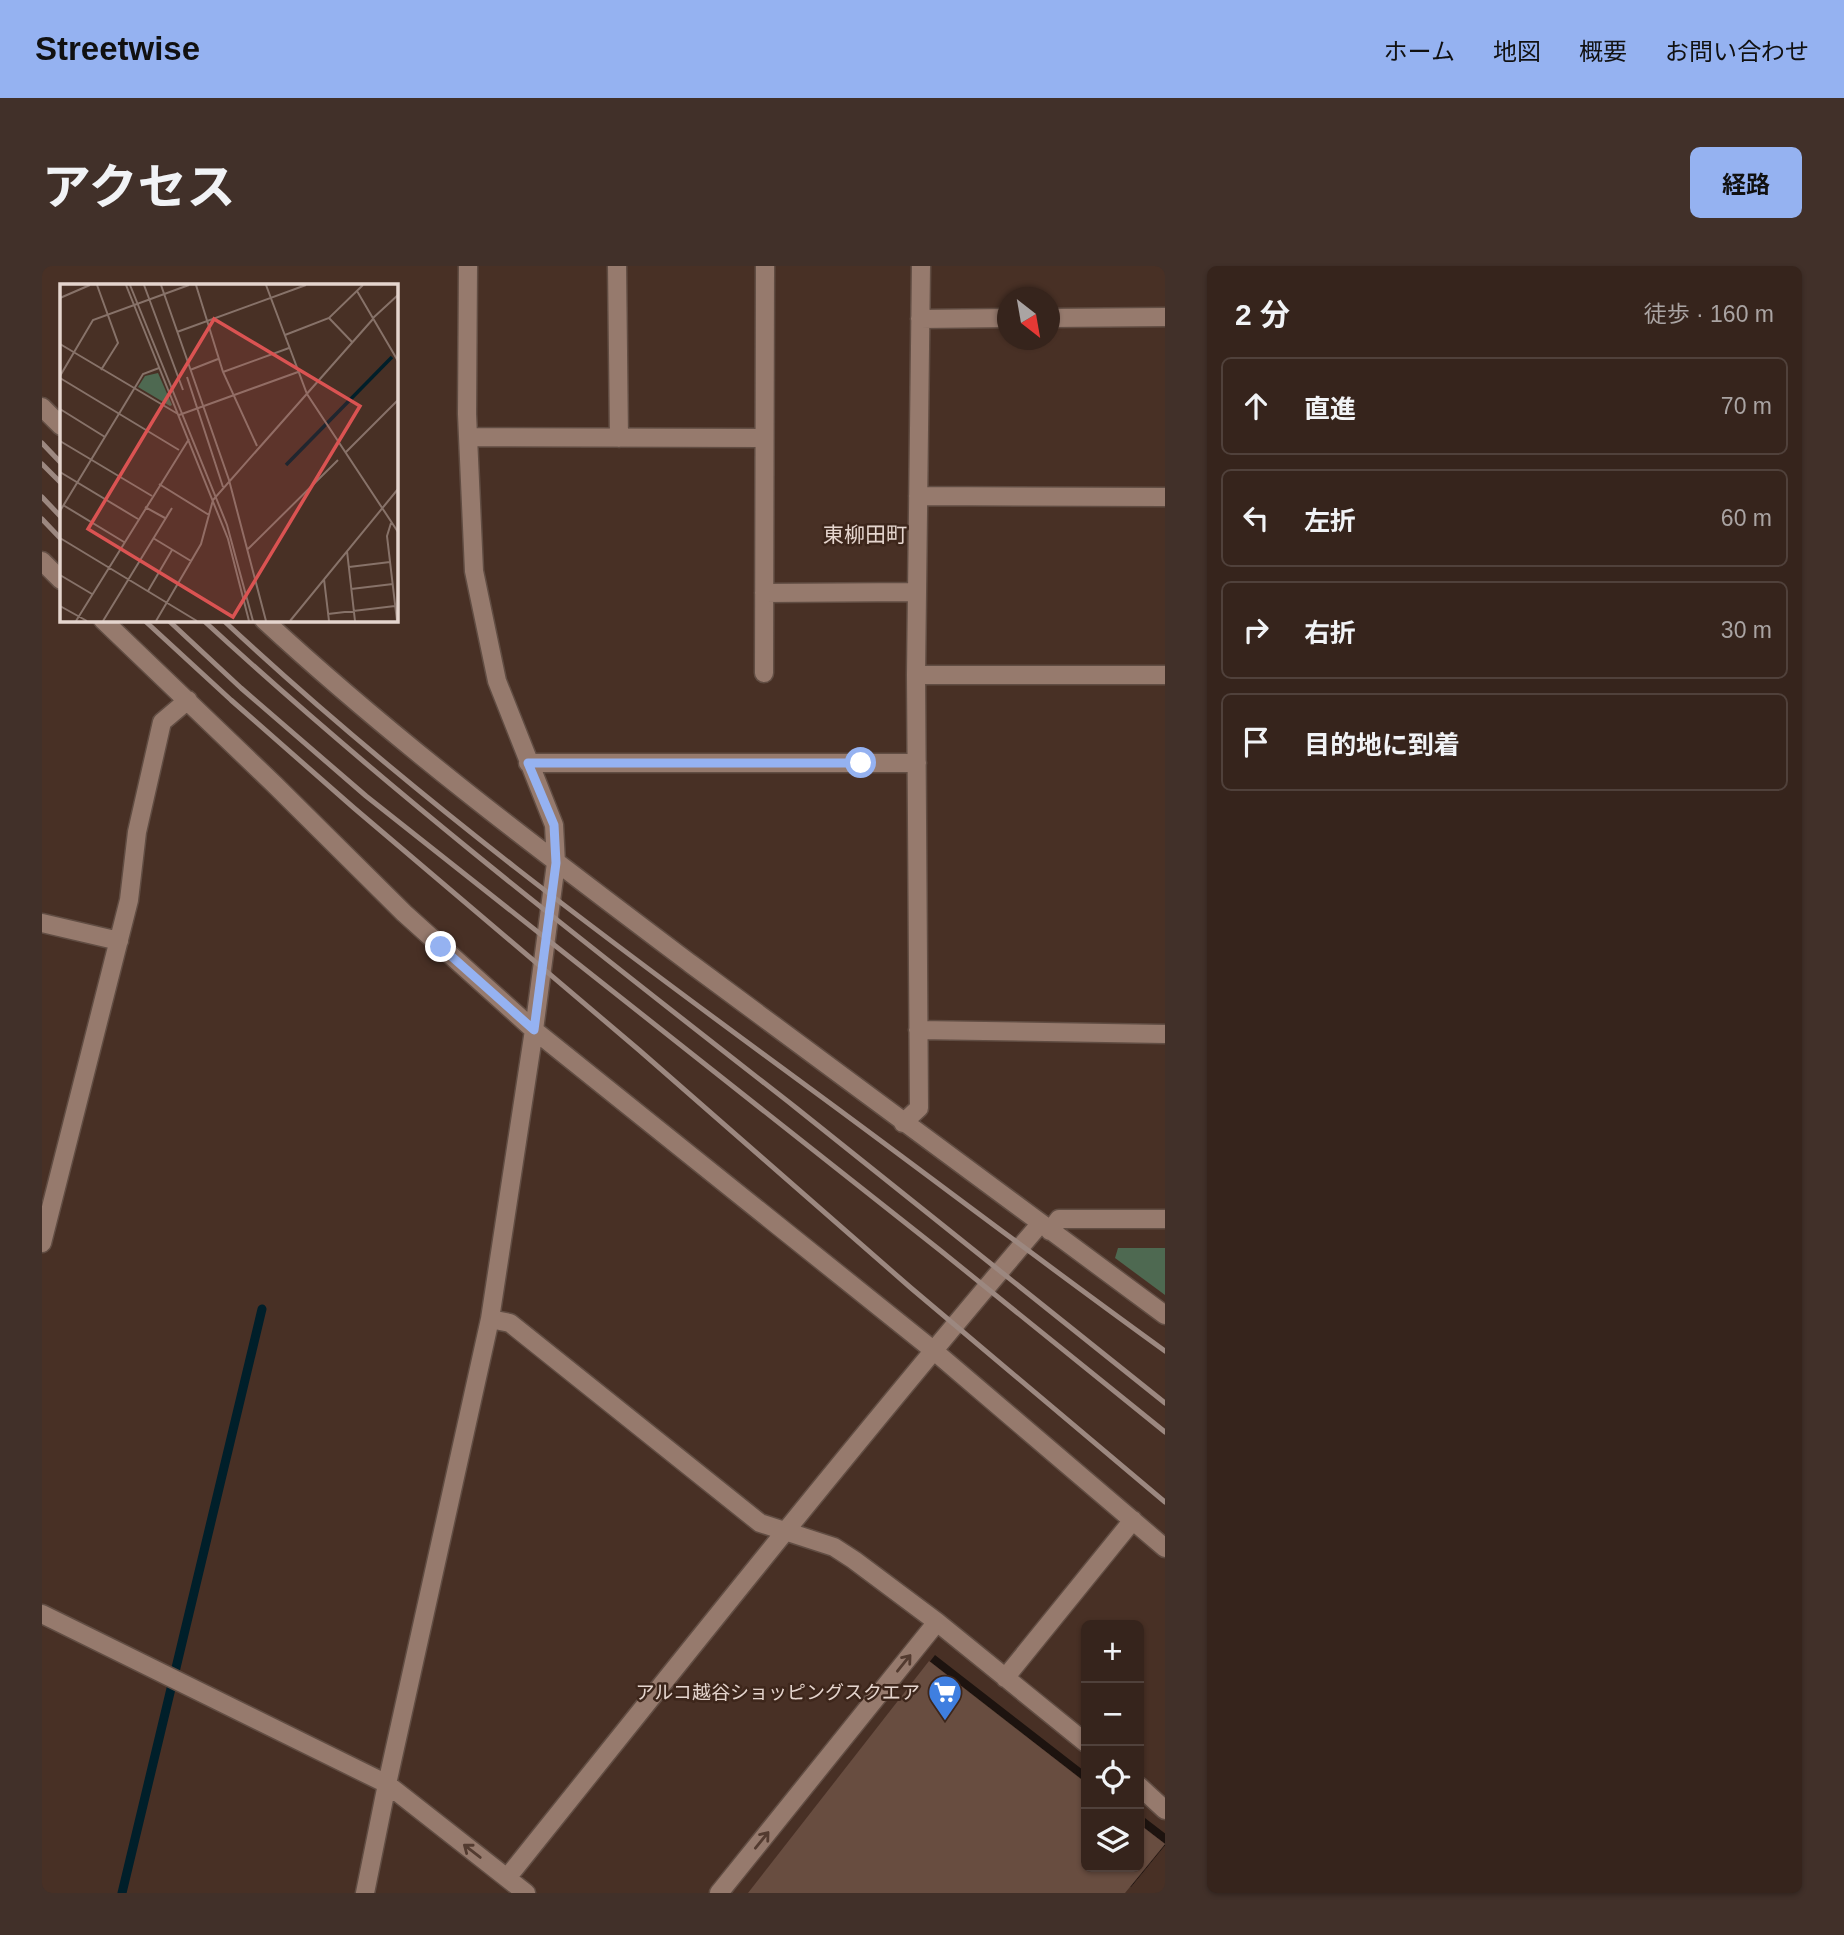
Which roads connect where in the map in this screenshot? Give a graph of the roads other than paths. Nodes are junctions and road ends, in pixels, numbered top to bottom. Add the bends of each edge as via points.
1 (468, 266) edge
2 (617, 266) edge
3 (765, 266) edge
4 (921, 266) edge
5 (1165, 317) edge
6 (920, 318) junction
7 (997, 318) edge
8 (1060, 318) edge
9 (42, 407) edge
10 (60, 425) edge
11 (468, 437) junction
12 (619, 438) junction
13 (763, 438) junction
14 (918, 496) junction
15 (1165, 497) edge
16 (42, 561) edge
17 (60, 579) edge
18 (917, 592) junction
19 (764, 593) junction
20 (104, 621) edge
21 (265, 621) edge
22 (764, 673) dead end
23 (916, 675) junction
24 (1165, 675) edge
25 (188, 701) junction
26 (528, 763) junction
27 (917, 763) junction
28 (556, 863) junction
29 (42, 923) edge
30 (119, 942) junction
31 (534, 1030) junction
32 (918, 1030) junction
33 (1165, 1034) edge
34 (903, 1123) junction
35 (46, 1208) edge
36 (1165, 1219) edge
37 (1045, 1228) junction
38 (42, 1243) edge
39 (1165, 1315) edge
40 (490, 1320) junction
41 (933, 1350) junction
42 (1133, 1520) junction
43 (785, 1531) junction
44 (1165, 1548) edge
45 (42, 1615) edge
46 (937, 1622) junction
47 (1005, 1678) junction
48 (1081, 1739) edge
49 (387, 1784) junction
50 (1144, 1791) edge
51 (1165, 1810) edge
52 (507, 1878) junction
53 (365, 1893) edge
54 (526, 1893) edge
55 (719, 1893) edge

1 - 11 street
2 - 12 street
3 - 13 street
4 - 6 street
5 - 8 street
6 - 7 street
6 - 14 street
9 - 10 street
11 - 12 street
11 - 26 street via 474,571 497,681
12 - 13 street
13 - 19 street
14 - 15 street
14 - 18 street
16 - 17 street
18 - 19 street
18 - 23 street
19 - 22 street
20 - 25 street
21 - 28 street via 336,686
23 - 24 street
23 - 27 street
25 - 30 street via 162,722
25 - 31 street via 404,913
26 - 27 street
26 - 28 street via 554,825
27 - 32 street
28 - 31 street
28 - 34 street
29 - 30 street
30 - 35 street
31 - 40 street
31 - 41 street
32 - 33 street
32 - 34 street via 919,1108
34 - 37 street
35 - 38 street
36 - 37 street via 1059,1219
37 - 39 street
37 - 41 street
40 - 43 street via 510,1323 760,1523
40 - 49 street
41 - 42 street
41 - 43 street
42 - 44 street
42 - 47 street
43 - 46 street via 834,1547
43 - 52 street
45 - 49 street
46 - 47 street
55 -> 46 street
47 - 48 street
52 -> 49 street
49 - 53 street
50 - 51 street
52 - 54 street

